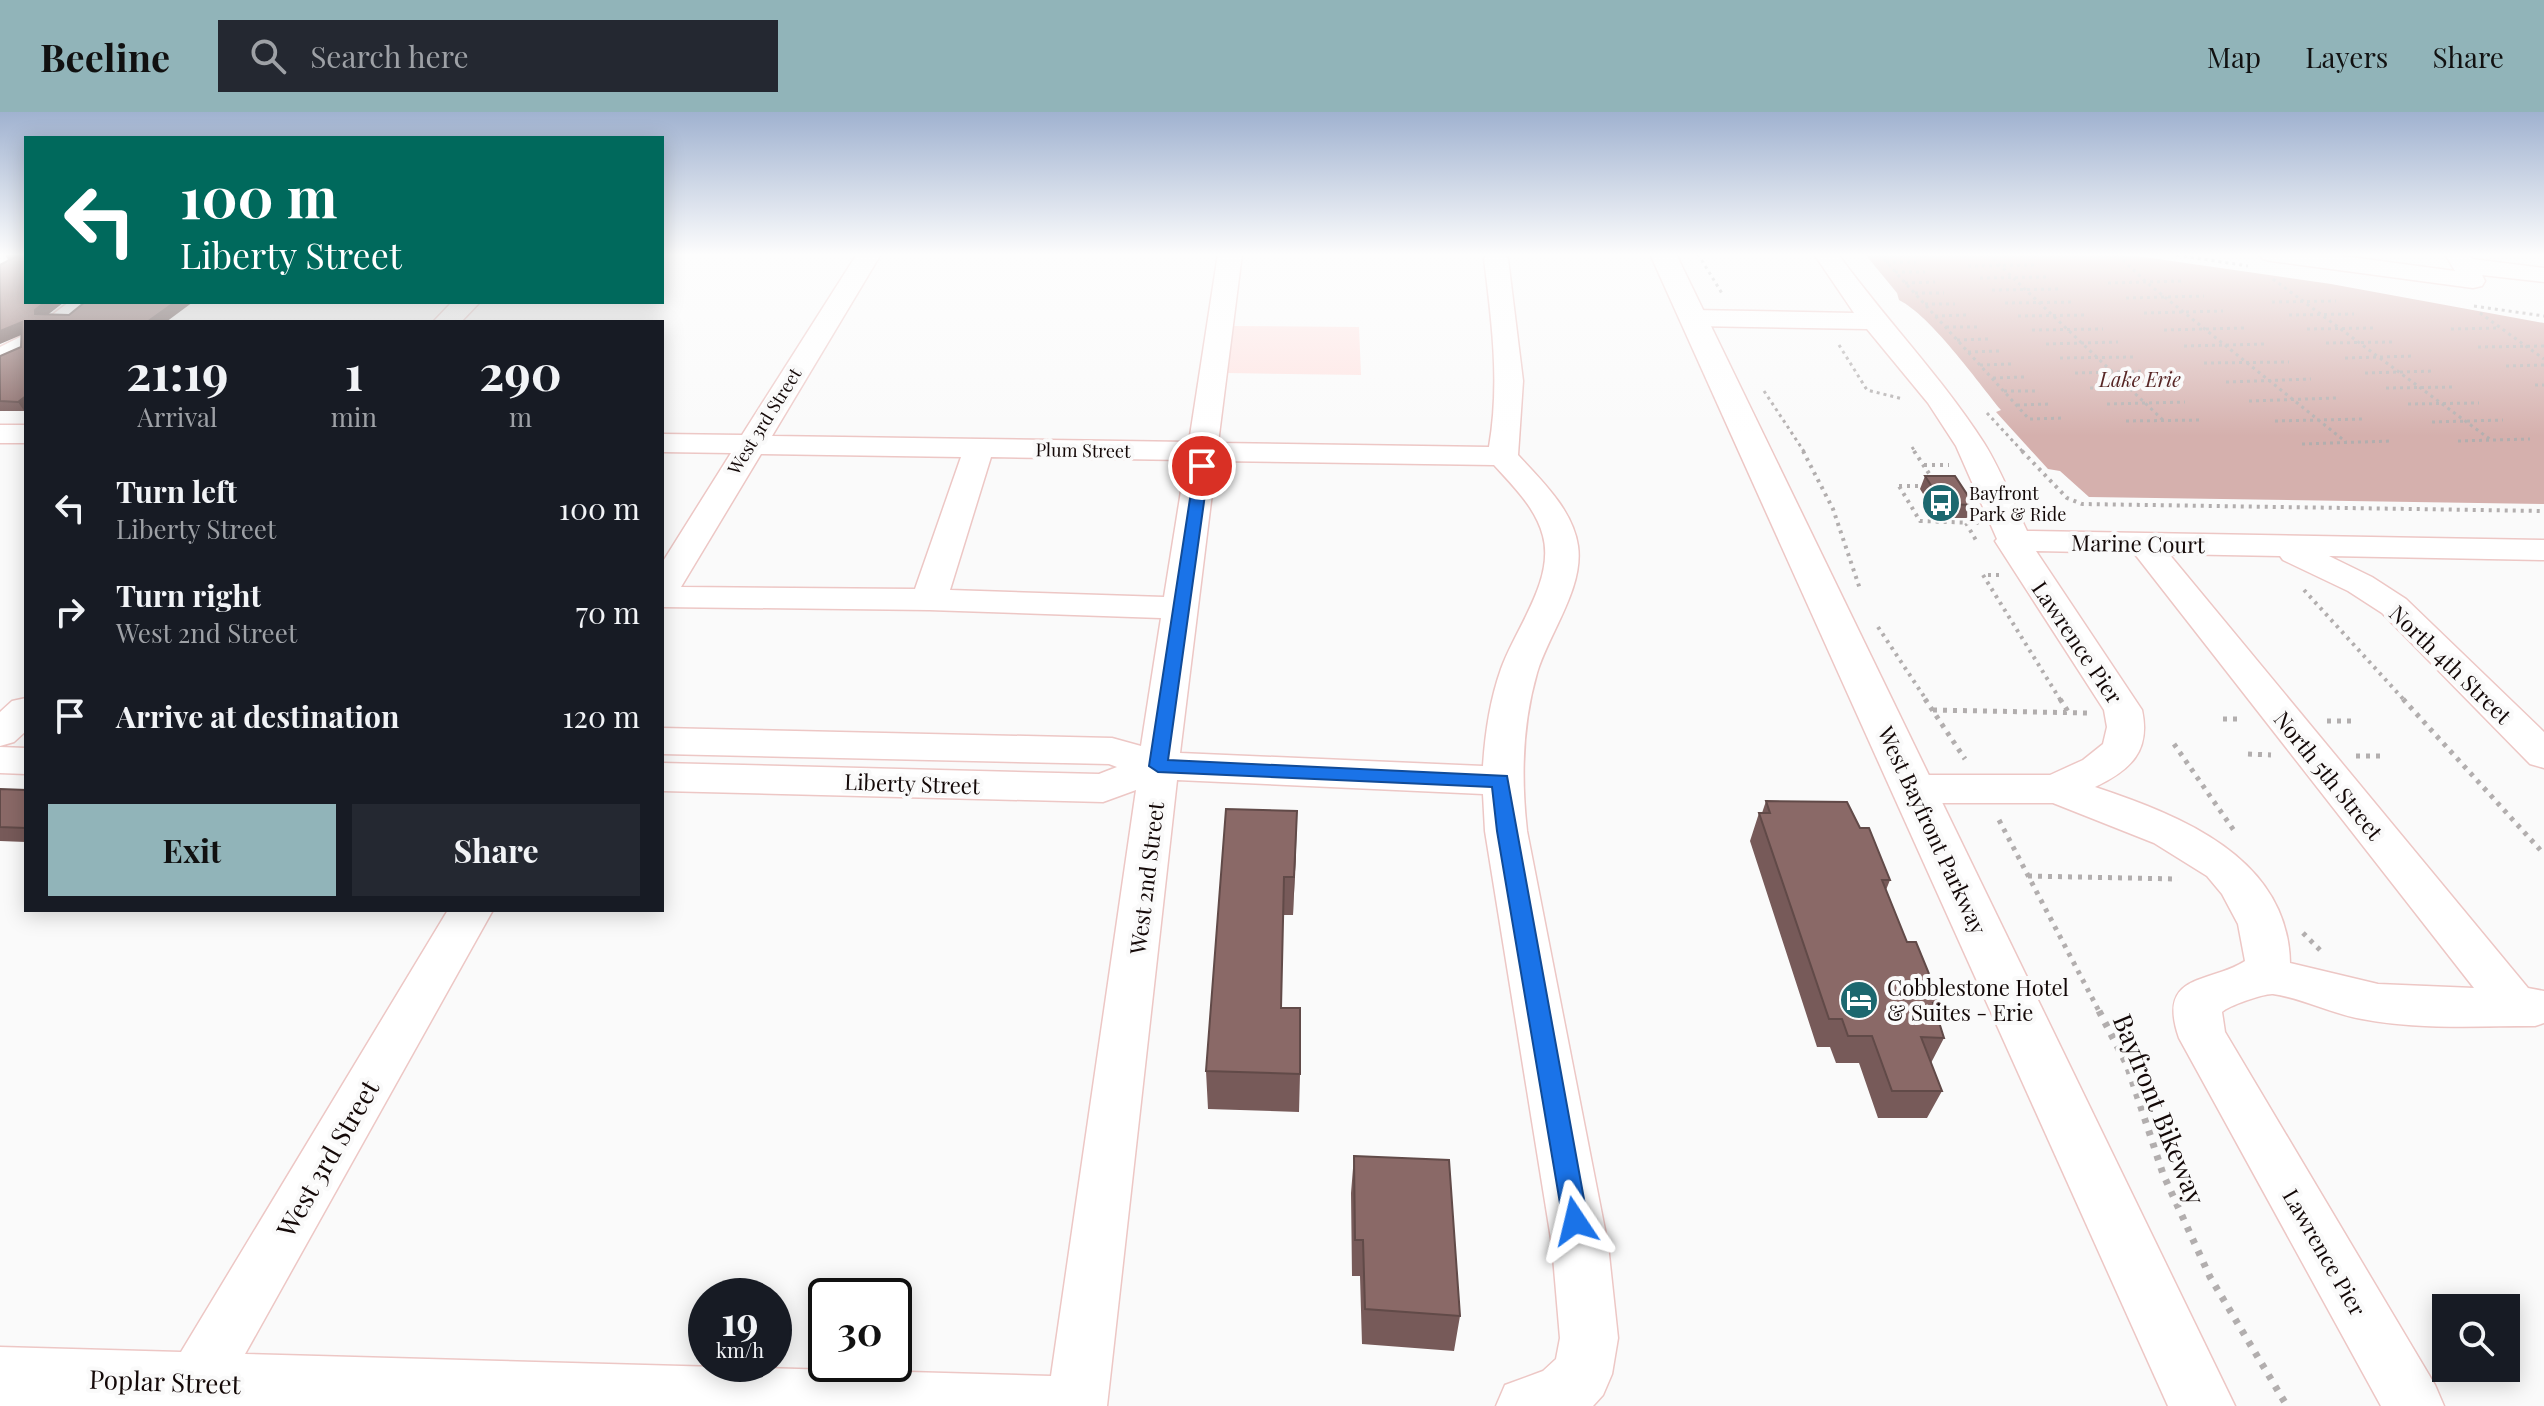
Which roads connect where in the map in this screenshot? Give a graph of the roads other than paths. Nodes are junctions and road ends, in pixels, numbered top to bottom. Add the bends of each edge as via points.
1 (831, 314) edge
2 (1222, 314) edge
3 (1504, 314) edge
4 (1709, 314) edge
5 (1869, 314) edge
6 (1712, 318) junction
7 (1874, 321) junction
8 (24, 343) edge
9 (0, 359) edge
10 (0, 434) edge
11 (24, 434) edge
12 (664, 443) edge
13 (749, 444) junction
14 (979, 448) junction
15 (1203, 452) junction
16 (1503, 456) junction
17 (2143, 543) junction
18 (2264, 545) junction
19 (1997, 546) junction
20 (2544, 550) edge
21 (664, 587) edge
22 (664, 597) edge
23 (929, 600) junction
24 (1181, 608) junction
25 (664, 741) edge
26 (2544, 755) edge
27 (0, 760) edge
28 (24, 761) edge
29 (1158, 766) junction
30 (664, 777) edge
31 (1501, 781) junction
32 (1913, 789) junction
33 (2055, 789) junction
34 (470, 912) edge
35 (2263, 973) junction
36 (2530, 1007) edge
37 (0, 1377) edge
38 (190, 1394) edge
39 (1543, 1401) edge
40 (1050, 1406) edge
41 (1077, 1406) edge
42 (2202, 1406) edge
43 (2414, 1406) edge

1 - 13 street, West 3rd Street
2 - 15 street, West 2nd Street
3 - 16 street via 1511,404
4 - 6 highway, West Bayfront Parkway
5 - 7 street, Lawrence Pier
6 - 7 street
6 - 32 highway, West Bayfront Parkway
7 - 19 street, Lawrence Pier via 1939,398 1971,446
8 - 9 street
10 - 11 street
12 - 13 street, Plum Street
13 - 14 street, Plum Street
13 - 21 street, West 3rd Street
14 - 15 street, Plum Street
14 - 23 street
15 - 16 street, Plum Street
15 - 24 street, West 2nd Street
16 - 31 street via 1548,515 1562,550 1510,709
17 - 18 street, Marine Court
17 - 19 street, Marine Court
17 - 36 street, North 5th Street
18 - 20 street, Marine Court
18 - 26 street, North 4th Street via 2336,571 2394,606
19 - 33 street, Lawrence Pier via 2123,710 2128,724 2124,748 2116,757
22 - 23 street
23 - 24 street
24 - 29 street, West 2nd Street
25 - 29 street, Liberty Street via 1112,751
27 - 28 street
29 - 30 street, Liberty Street via 1103,788
29 - 31 street, Liberty Street
29 - 41 street, West 2nd Street
31 - 39 street via 1580,1245 1588,1323 1582,1374
32 - 33 street
32 - 42 highway, West Bayfront Parkway
33 - 35 street via 2169,832 2222,865 2261,924 2268,961
34 - 38 street, West 3rd Street
35 - 36 street via 2378,1003
35 - 43 street, Lawrence Pier via 2248,983 2212,992 2198,1005 2197,1021
37 - 38 street, Poplar Street
38 - 40 street, Poplar Street

